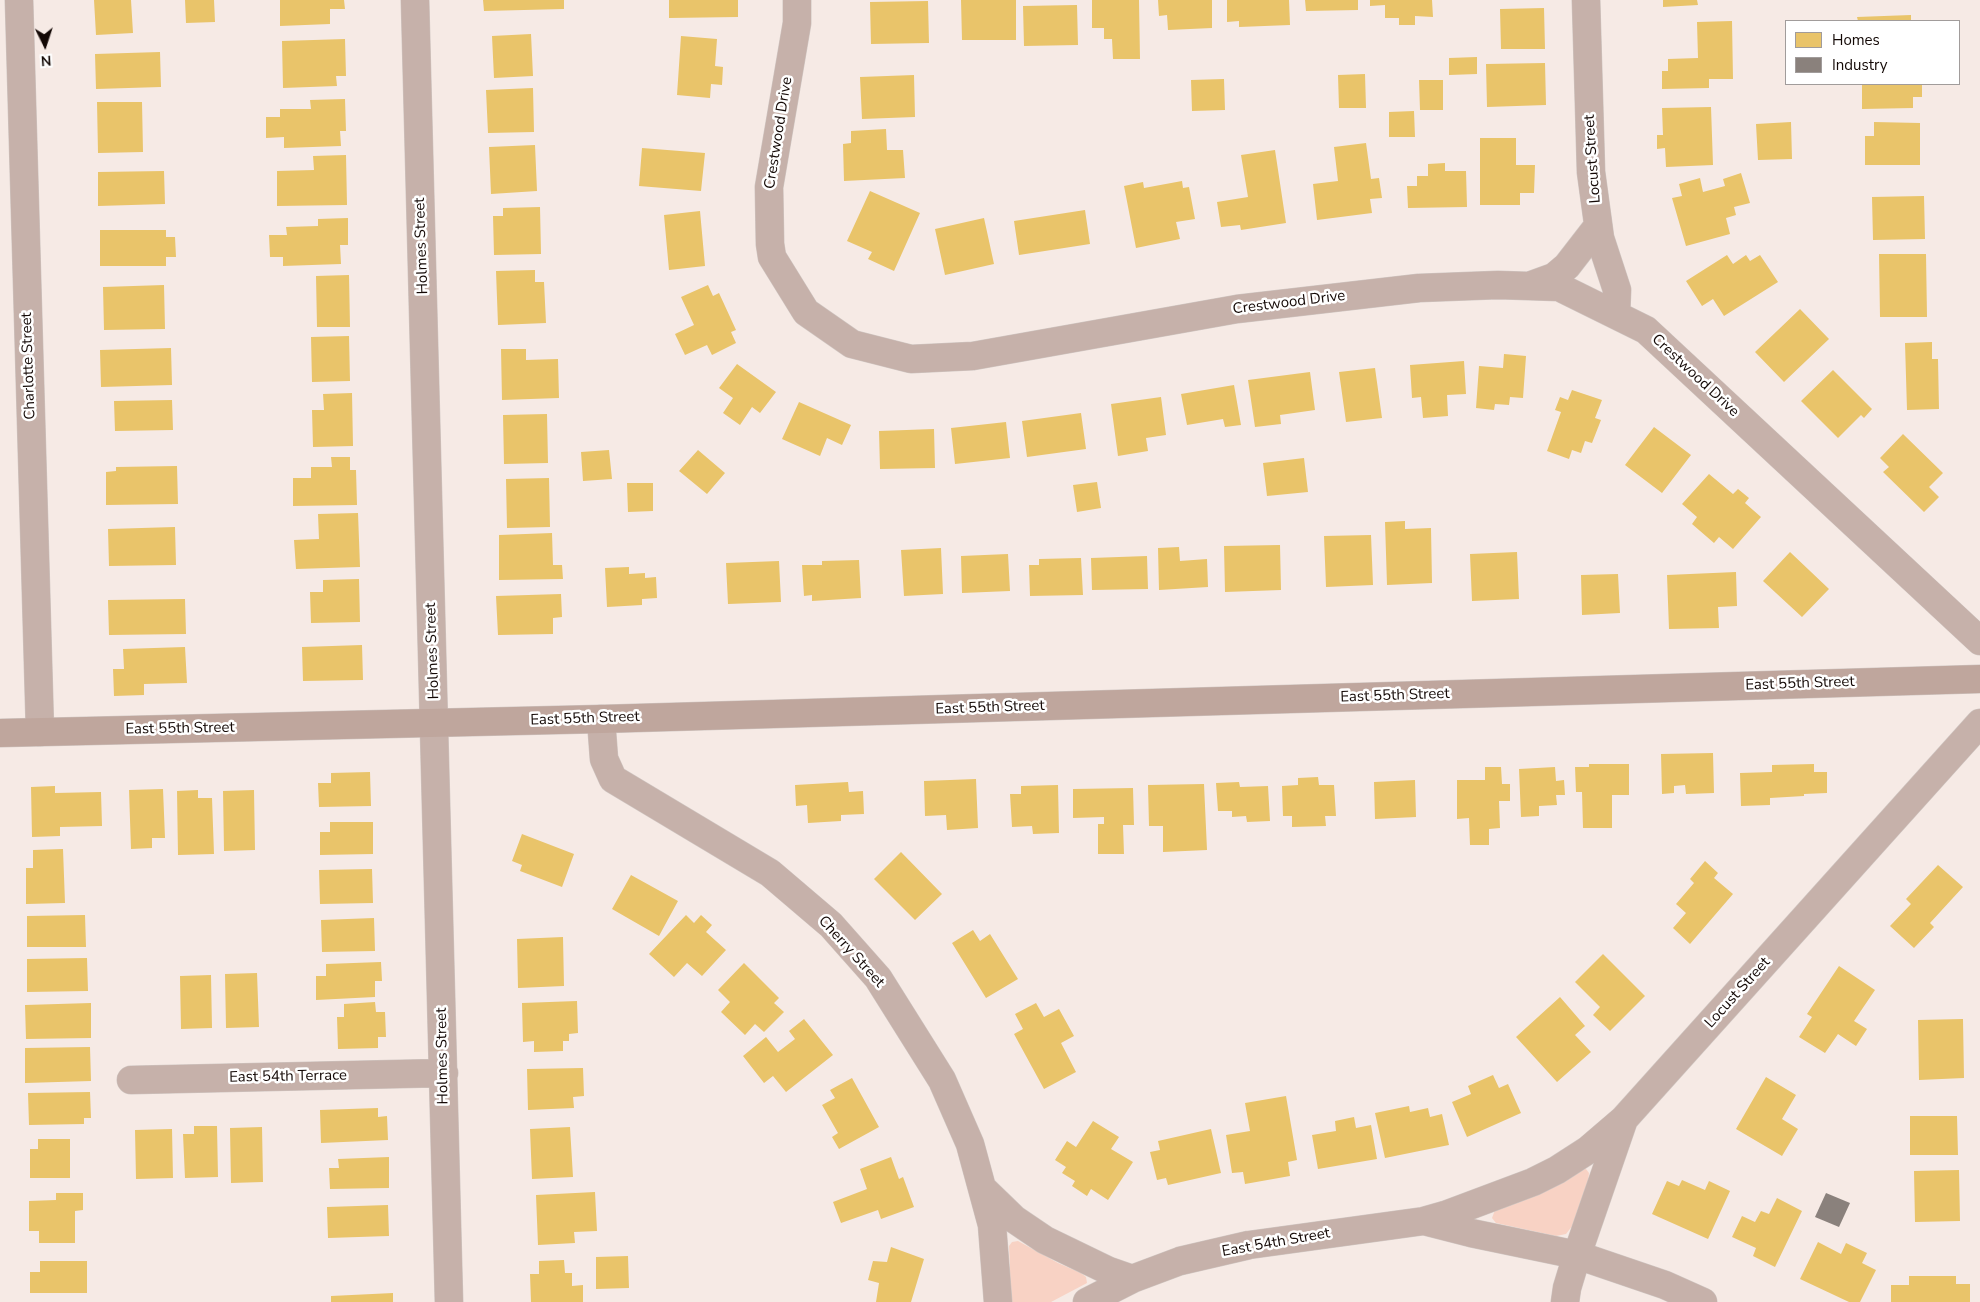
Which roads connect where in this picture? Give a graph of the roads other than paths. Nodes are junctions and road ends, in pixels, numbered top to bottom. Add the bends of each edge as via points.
1 (19, 0) edge
2 (415, 0) edge
3 (797, 0) edge
4 (1586, 0) edge
5 (1598, 226) junction
6 (1531, 286) junction
7 (1616, 314) junction
8 (1980, 641) edge
9 (1980, 679) edge
10 (601, 719) junction
11 (434, 723) junction
12 (1980, 723) edge
13 (40, 732) junction
14 (0, 733) edge
15 (444, 1074) junction
16 (131, 1080) dead end
17 (1624, 1119) junction
18 (983, 1189) junction
19 (1424, 1221) junction
20 (1578, 1255) junction
21 (1132, 1279) junction
22 (450, 1302) edge
23 (998, 1302) edge
24 (1087, 1302) edge
25 (1565, 1302) edge
26 (1703, 1302) edge

1 - 13 street, Charlotte Street
2 - 11 street, Holmes Street
3 - 6 street, Crestwood Drive via 797,23 769,186 772,257 806,312 852,344 911,359 973,356 1236,309 1419,288
4 - 5 street, Locust Street via 1591,172
5 - 6 street via 1567,266 1554,277
5 - 7 street, Locust Street via 1617,290
6 - 7 street, Crestwood Drive via 1559,287
7 - 8 street, Crestwood Drive via 1646,330
9 - 10 main road, East 55th Street
10 - 11 main road, East 55th Street
10 - 18 street, Cherry Street via 604,759 613,779 770,873 831,925 878,978 942,1080 970,1144
11 - 13 main road, East 55th Street
11 - 15 street, Holmes Street
12 - 17 street, Locust Street
13 - 14 main road, East 55th Street
15 - 16 street, East 54th Terrace
15 - 22 street, Holmes Street
17 - 19 street, East 54th Street via 1588,1150 1557,1170 1533,1182
17 - 20 street, Locust Street
18 - 21 street via 1014,1218 1045,1240
18 - 23 street, Cherry Street via 992,1225
19 - 20 street, East 54th Street
19 - 21 street, East 54th Street via 1249,1245 1180,1261
20 - 25 street, Locust Street
20 - 26 street, East 54th Street via 1665,1285
21 - 24 street, East 54th Street

